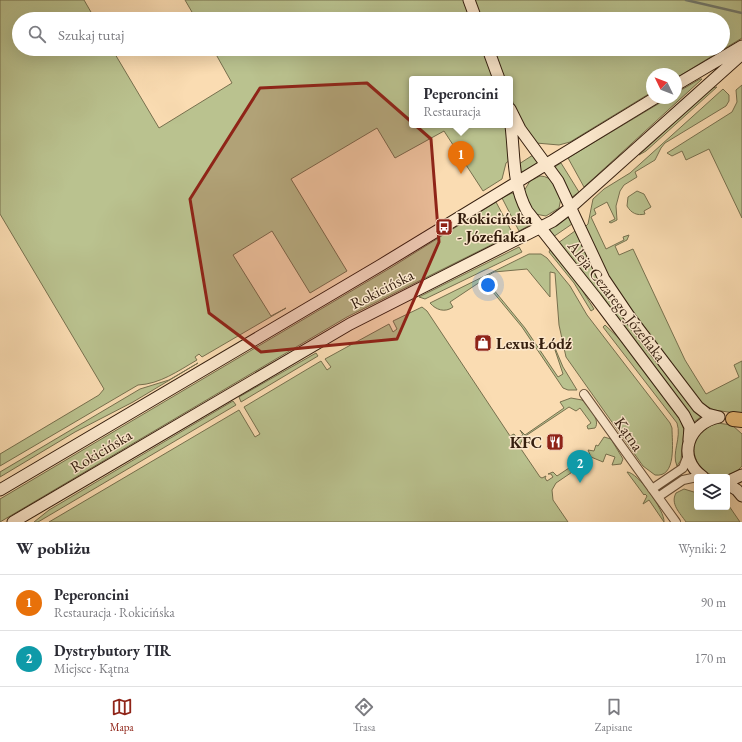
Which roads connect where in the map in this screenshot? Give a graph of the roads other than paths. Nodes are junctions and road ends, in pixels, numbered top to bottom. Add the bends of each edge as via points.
1 (469, 0) edge
2 (473, 12) edge
3 (742, 46) edge
4 (730, 53) edge
5 (742, 54) edge
6 (491, 56) edge
7 (725, 56) edge
8 (498, 76) edge
9 (682, 81) edge
10 (646, 103) edge
11 (513, 115) edge
12 (511, 128) edge
13 (546, 164) junction
14 (516, 182) junction
15 (570, 208) junction
16 (540, 228) junction
17 (584, 394) dead end
18 (719, 417) junction
19 (739, 421) edge
20 (689, 440) junction
21 (688, 456) junction
22 (700, 474) edge
23 (742, 475) edge
24 (694, 478) edge
25 (730, 481) edge
26 (730, 486) edge
27 (652, 489) junction
28 (0, 490) edge
29 (742, 496) edge
30 (658, 498) junction
31 (13, 522) edge
32 (676, 522) edge

1 - 2 main road
3 - 4 main road
5 - 15 main road, Rokicińska
6 - 8 main road
7 - 9 main road
10 - 13 main road, Rokicińska
11 - 13 main road, Aleja Cezarego Józefiaka via 520,129
12 - 14 main road, Aleja Cezarego Józefiaka
13 - 14 main road, Rokicińska
13 - 15 main road, Aleja Cezarego Józefiaka via 558,181
14 - 16 main road, Aleja Cezarego Józefiaka via 524,205
14 - 28 main road, Rokicińska via 375,269
15 - 16 main road, Rokicińska
15 - 18 main road, Aleja Cezarego Józefiaka via 593,260 616,298 698,407 707,414
16 - 20 main road, Aleja Cezarego Józefiaka via 684,415 690,427
16 - 31 main road, Rokicińska via 340,330
17 - 27 street, Kątna
18 - 19 main road
18 - 20 main road via 699,425
20 - 21 main road, Aleja Cezarego Józefiaka
21 - 22 main road
21 - 27 street via 683,468
23 - 25 main road
24 - 30 street via 685,480
26 - 29 main road
27 - 30 street, Kątna
30 - 32 street, Kątna

